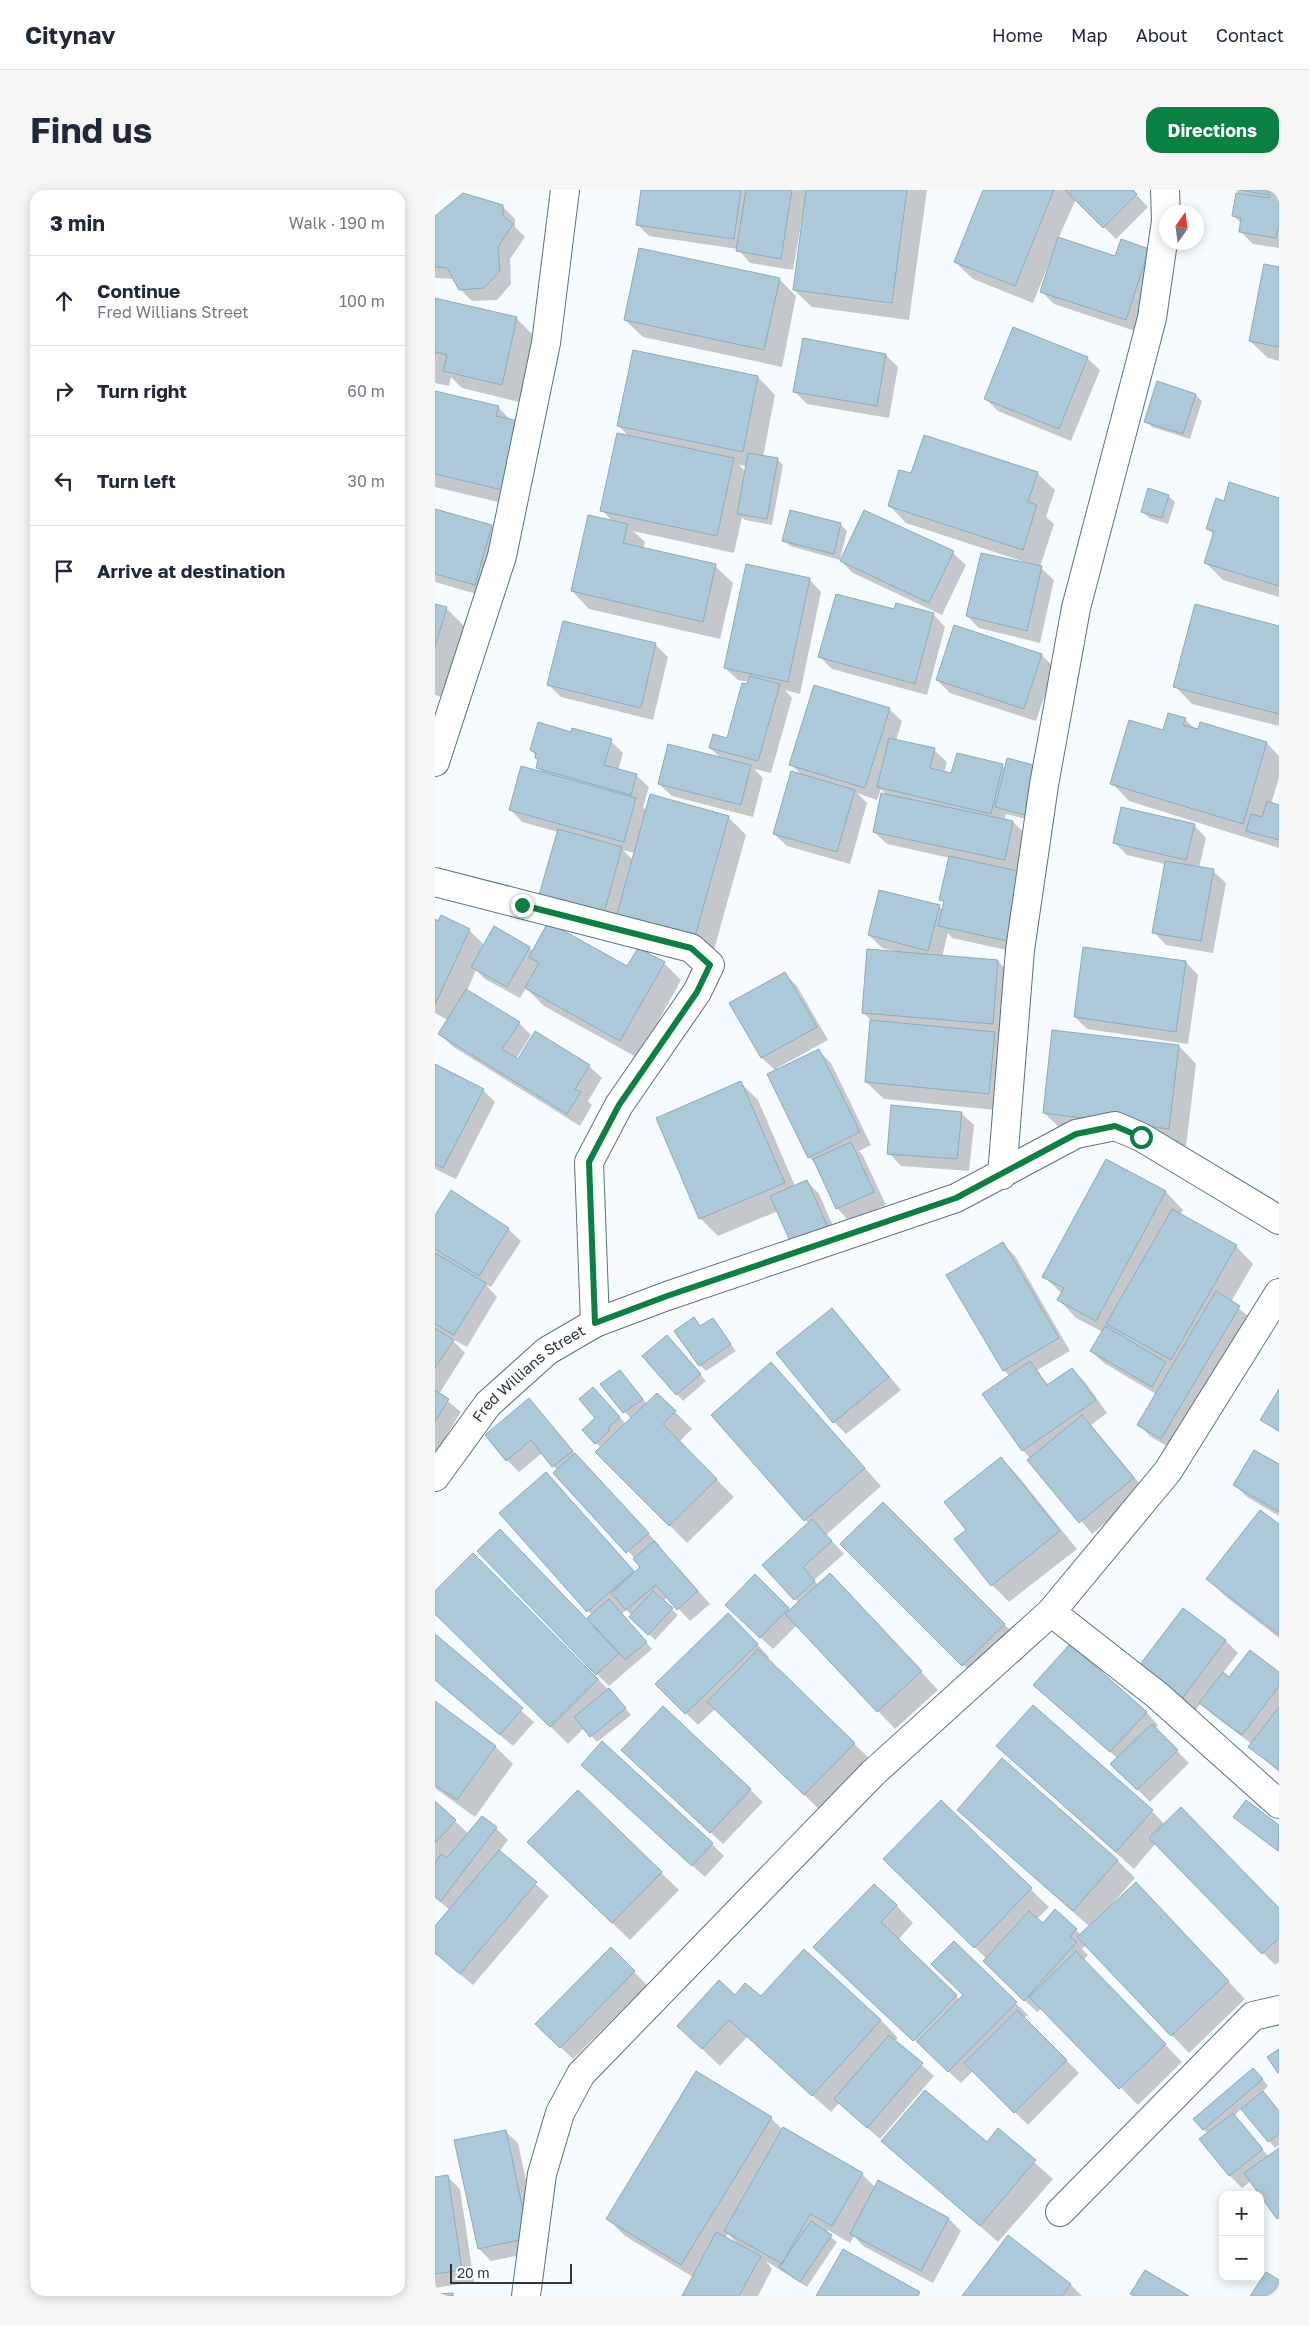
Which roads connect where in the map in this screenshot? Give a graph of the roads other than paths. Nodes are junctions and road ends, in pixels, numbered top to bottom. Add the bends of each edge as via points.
1 (565, 190) edge
2 (1165, 190) edge
3 (435, 762) edge
4 (435, 882) edge
5 (1002, 1175) junction
6 (1279, 1220) edge
7 (1279, 1292) edge
8 (595, 1323) junction
9 (435, 1477) edge
10 (1051, 1612) junction
11 (1279, 1804) edge
12 (1279, 2010) edge
13 (1060, 2212) dead end
14 (526, 2296) edge

1 - 3 street via 546,343 501,556
2 - 5 street via 1166,221 1152,318 1076,608 1044,785 1020,950
4 - 8 street via 691,948 710,965 697,992 619,1105 589,1162
5 - 6 street, Fred Willians Street via 1076,1134 1115,1126 1141,1137
5 - 8 street, Fred Willians Street via 956,1198
7 - 10 street via 1168,1472
8 - 9 street, Fred Willians Street via 547,1351 488,1404
10 - 11 street via 1157,1695
10 - 14 street via 873,1773 581,2074 560,2113 542,2174
12 - 13 street via 1253,2016

